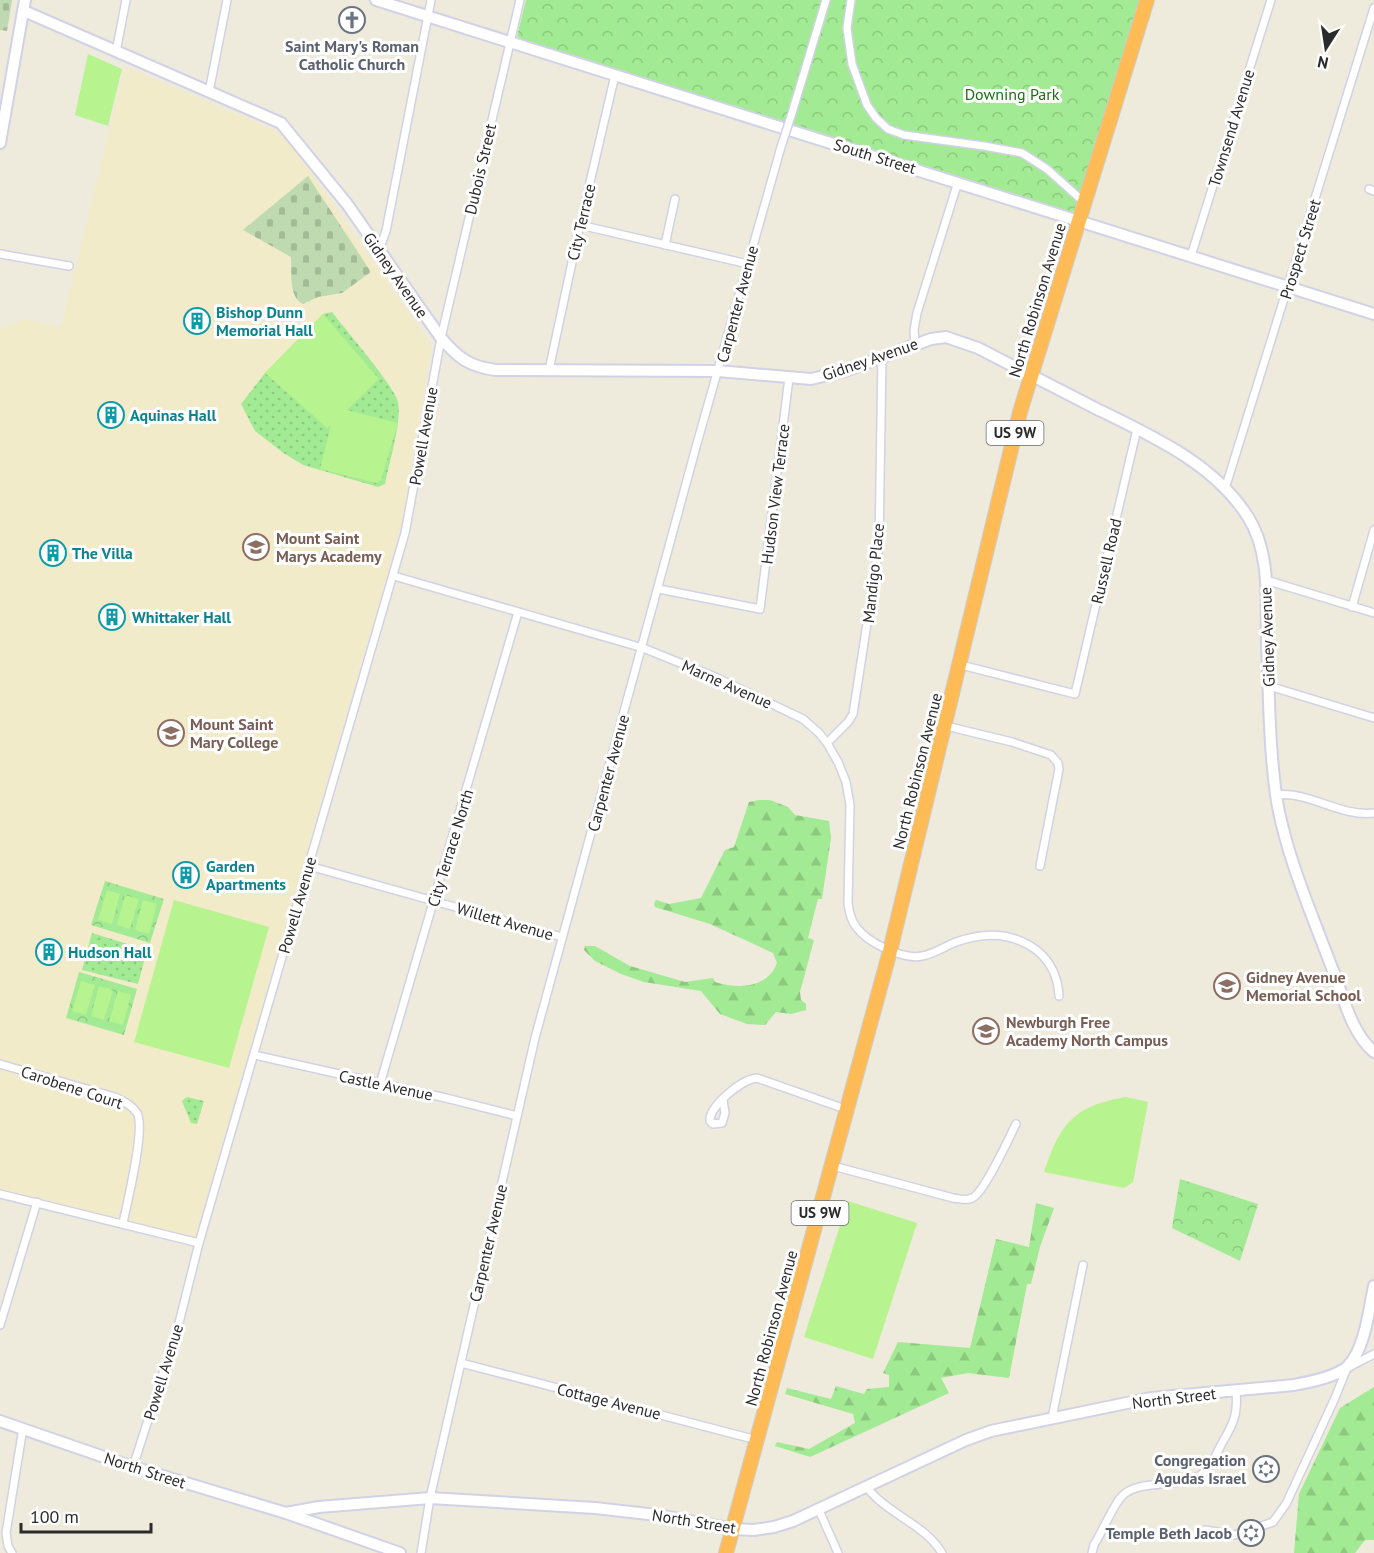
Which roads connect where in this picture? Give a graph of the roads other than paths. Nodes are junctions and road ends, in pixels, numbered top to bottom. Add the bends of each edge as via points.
1 (126, 0) edge
2 (227, 0) edge
3 (376, 0) edge
4 (431, 0) edge
5 (520, 0) edge
6 (826, 0) edge
7 (851, 0) edge
8 (1147, 0) edge
9 (1271, 0) edge
10 (24, 5) edge
11 (1374, 8) edge
12 (428, 16) junction
13 (510, 42) junction
14 (116, 52) junction
15 (615, 75) junction
16 (209, 92) junction
17 (0, 143) edge
18 (958, 182) junction
19 (675, 199) dead end
20 (1084, 202) junction
21 (1079, 221) junction
22 (580, 225) junction
23 (665, 245) junction
24 (379, 250) junction
25 (0, 254) edge
26 (1191, 256) junction
27 (748, 264) junction
28 (69, 266) dead end
29 (1288, 287) junction
30 (1374, 312) edge
31 (441, 338) junction
32 (915, 344) junction
33 (882, 356) junction
34 (549, 370) junction
35 (718, 371) junction
36 (1031, 376) junction
37 (789, 378) junction
38 (1137, 429) junction
39 (1225, 489) junction
40 (1374, 530) edge
41 (394, 576) junction
42 (1266, 580) junction
43 (659, 589) junction
44 (1352, 607) junction
45 (518, 612) junction
46 (1374, 613) edge
47 (643, 648) junction
48 (961, 665) junction
49 (1269, 687) junction
50 (1374, 718) edge
51 (946, 726) junction
52 (827, 743) junction
53 (1276, 795) junction
54 (1374, 813) edge
55 (309, 866) junction
56 (1040, 866) dead end
57 (434, 901) junction
58 (562, 937) junction
59 (891, 951) junction
60 (1059, 996) dead end
61 (1374, 1052) edge
62 (254, 1055) junction
63 (0, 1064) edge
64 (380, 1084) junction
65 (723, 1100) dead end
66 (848, 1110) junction
67 (517, 1116) junction
68 (1016, 1124) dead end
69 (833, 1166) junction
70 (0, 1194) edge
71 (37, 1202) junction
72 (123, 1224) junction
73 (199, 1244) junction
74 (1083, 1265) dead end
75 (1374, 1286) edge
76 (0, 1325) edge
77 (1374, 1354) edge
78 (461, 1363) junction
79 (1347, 1368) junction
80 (1236, 1390) junction
81 (1052, 1418) junction
82 (0, 1420) edge
83 (23, 1428) junction
84 (758, 1440) junction
85 (133, 1467) junction
86 (866, 1486) junction
87 (430, 1498) junction
88 (331, 1506) junction
89 (818, 1508) junction
90 (286, 1513) junction
91 (322, 1525) junction
92 (733, 1529) junction
93 (1205, 1530) dead end
94 (12, 1553) edge
95 (400, 1553) edge
96 (421, 1553) edge
97 (726, 1553) edge
98 (838, 1553) edge
99 (942, 1553) edge
100 (1092, 1553) edge

1 - 14 street
2 - 16 street
3 - 12 street, South Street
4 - 12 street
5 - 13 street, Dubois Street
6 - 27 street, Carpenter Avenue, bridge
7 - 20 street via 847,28 852,64 867,105 888,129 904,135 1022,153
8 - 20 highway, North Robinson Avenue / US 9W
9 - 26 street, Townsend Avenue
10 - 14 street, Gidney Avenue
10 - 17 street
11 - 29 street, Prospect Street
12 - 13 street, South Street
12 - 24 street
13 - 15 street, South Street
13 - 31 street, Dubois Street
14 - 16 street, Gidney Avenue
15 - 18 street, South Street
15 - 22 street, City Terrace
16 - 24 street, Gidney Avenue via 281,123
18 - 21 street, South Street
18 - 32 street via 917,313
19 - 23 street
20 - 21 highway, North Robinson Avenue / US 9W
21 - 26 street, South Street
21 - 36 highway, North Robinson Avenue / US 9W
22 - 23 street
22 - 34 street, City Terrace
23 - 27 street
24 - 31 street, Gidney Avenue
25 - 28 street
26 - 29 street, South Street
27 - 35 street, Carpenter Avenue
29 - 30 street, South Street
29 - 39 street, Prospect Street
31 - 34 street, Gidney Avenue via 454,354 481,368
31 - 41 street, Powell Avenue
32 - 33 street, Gidney Avenue
32 - 36 street, Gidney Avenue via 939,338 960,341
33 - 37 street, Gidney Avenue via 830,376
33 - 52 street, Mandigo Place via 879,546 853,714
34 - 35 street, Gidney Avenue
35 - 37 street, Gidney Avenue
35 - 43 street, Carpenter Avenue
36 - 38 street, Gidney Avenue
36 - 48 highway, North Robinson Avenue / US 9W
37 - 43 street, Hudson View Terrace via 760,609
38 - 39 street, Gidney Avenue via 1192,462
38 - 48 street, Russell Road via 1075,694
39 - 42 street, Gidney Avenue via 1255,530
40 - 44 street
41 - 45 street, Marne Avenue
41 - 55 street, Powell Avenue
42 - 44 street
42 - 49 street, Gidney Avenue
43 - 47 street, Carpenter Avenue
44 - 46 street
45 - 47 street, Marne Avenue
45 - 57 street, City Terrace North
47 - 52 street, Marne Avenue via 803,719
47 - 58 street, Carpenter Avenue
48 - 51 highway, North Robinson Avenue / US 9W
49 - 50 street
49 - 53 street, Gidney Avenue
51 - 56 street via 1012,742 1055,758 1059,769
51 - 59 highway, North Robinson Avenue / US 9W
52 - 59 street, Marne Avenue via 846,782 850,805 850,916 866,937
53 - 54 street via 1296,795 1344,811
53 - 61 street, Gidney Avenue via 1284,832 1317,929 1356,1030
55 - 57 street, Willett Avenue
55 - 62 street, Powell Avenue
57 - 58 street, Willett Avenue
57 - 64 street, City Terrace North
58 - 67 street, Carpenter Avenue
59 - 60 street, Marne Avenue via 921,957 975,937 1011,936 1041,953 1053,969
59 - 66 highway, North Robinson Avenue / US 9W
62 - 64 street, Castle Avenue
62 - 73 street, Powell Avenue
63 - 72 street, Carobene Court via 115,1097 138,1113 140,1132
64 - 67 street, Castle Avenue
65 - 66 street via 741,1083 757,1078
66 - 69 highway, North Robinson Avenue / US 9W
67 - 78 street, Carpenter Avenue
68 - 69 street via 973,1198 953,1198
69 - 84 highway, North Robinson Avenue / US 9W
70 - 71 street
71 - 72 street
71 - 76 street
72 - 73 street
73 - 85 street, Powell Avenue via 179,1323
74 - 81 street
75 - 79 street via 1361,1344
77 - 79 street, North Street
78 - 84 street, Cottage Avenue
78 - 87 street, Carpenter Avenue
79 - 80 street, North Street via 1316,1381
79 - 93 street via 1286,1504 1273,1522 1235,1535
80 - 81 street, North Street via 1151,1398
80 - 100 street via 1236,1415 1231,1429 1206,1470 1200,1476 1139,1488 1122,1496
81 - 86 street, North Street via 966,1440
82 - 83 street, North Street
83 - 85 street, North Street
83 - 94 street via 6,1533
84 - 92 highway, North Robinson Avenue / US 9W
85 - 90 street, North Street
86 - 89 street, North Street
86 - 99 street via 880,1502 928,1536
87 - 88 street, North Street
87 - 92 street, North Street via 595,1508
87 - 96 street, Carpenter Avenue
88 - 90 street, North Street
88 - 91 street
89 - 92 street, North Street via 774,1527
89 - 98 street
90 - 91 street
91 - 95 street
92 - 97 highway, North Robinson Avenue / US 9W

